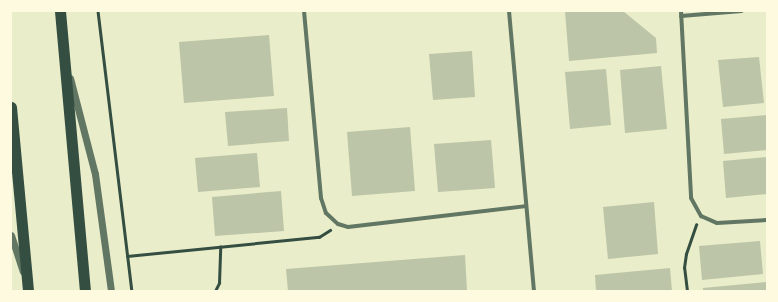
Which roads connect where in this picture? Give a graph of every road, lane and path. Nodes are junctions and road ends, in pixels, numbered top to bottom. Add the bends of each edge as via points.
1 (60, 11) edge
2 (98, 11) edge
3 (304, 11) edge
4 (509, 11) edge
5 (742, 11) edge
6 (681, 13) edge
7 (65, 64) junction
8 (11, 107) edge
9 (526, 206) junction
10 (701, 216) junction
11 (767, 220) edge
12 (338, 224) junction
13 (11, 235) edge
14 (220, 247) junction
15 (127, 256) junction
16 (28, 286) edge
17 (85, 291) edge
18 (110, 291) edge
19 (132, 291) edge
20 (215, 291) edge
21 (534, 291) edge
22 (687, 291) edge

1 - 7 highway
2 - 15 path
3 - 12 street via 321,198 326,213
4 - 9 street
5 - 6 street
6 - 10 street via 691,198
7 - 17 highway
7 - 18 street via 95,174
8 - 16 highway
9 - 12 street via 348,227
9 - 21 street
10 - 11 street via 717,223
10 - 22 path via 686,254 684,268
12 - 14 path via 319,237
13 - 16 street
14 - 15 path
14 - 20 path via 219,283
15 - 19 path

